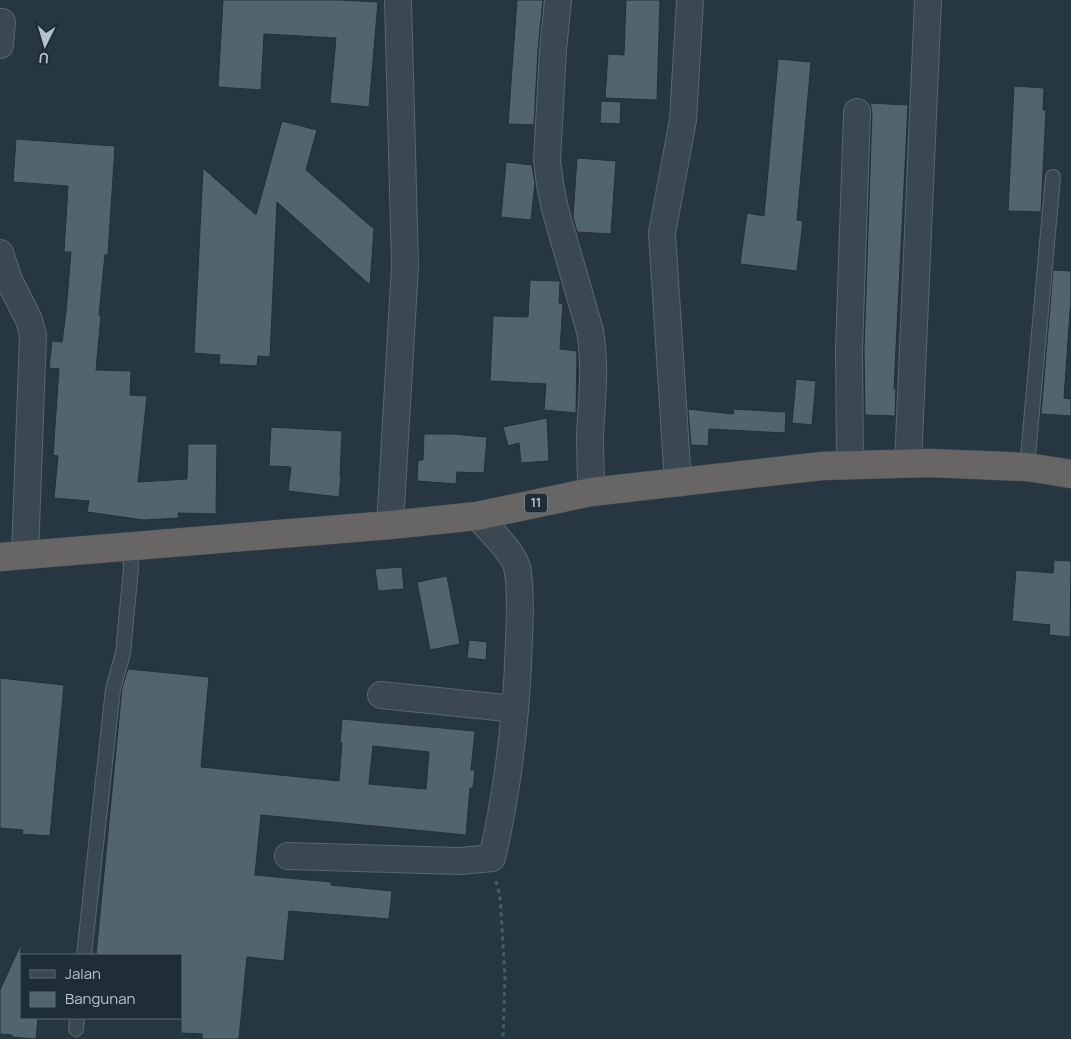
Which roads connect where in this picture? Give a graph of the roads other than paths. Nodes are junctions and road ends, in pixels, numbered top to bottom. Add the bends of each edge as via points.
1 (398, 0) edge
2 (558, 0) edge
3 (690, 0) edge
4 (928, 0) edge
5 (857, 112) dead end
6 (1053, 177) dead end
7 (0, 253) edge
8 (908, 464) junction
9 (850, 465) junction
10 (1027, 466) junction
11 (1071, 474) edge
12 (678, 483) junction
13 (591, 492) junction
14 (477, 516) junction
15 (390, 525) junction
16 (130, 547) junction
17 (12, 556) edge
18 (381, 695) dead end
19 (515, 709) junction
20 (288, 856) dead end
21 (84, 954) edge

1 - 15 street via 405,266
2 - 13 street via 547,160 555,209 593,350
3 - 12 street via 683,120 662,233
4 - 8 street
5 - 9 street via 849,350
6 - 10 lane
7 - 17 street via 33,335
8 - 9 highway, 11
8 - 10 highway, 11
9 - 12 highway, 11
10 - 11 highway, 11
12 - 13 highway, 11
13 - 14 highway, 11
14 - 15 highway, 11
14 - 19 street via 505,547 516,565 520,612
15 - 16 highway, 11
16 - 17 highway, 11
16 - 21 lane via 123,653 112,688
18 - 19 street
19 - 20 street via 504,798 492,858 460,861

